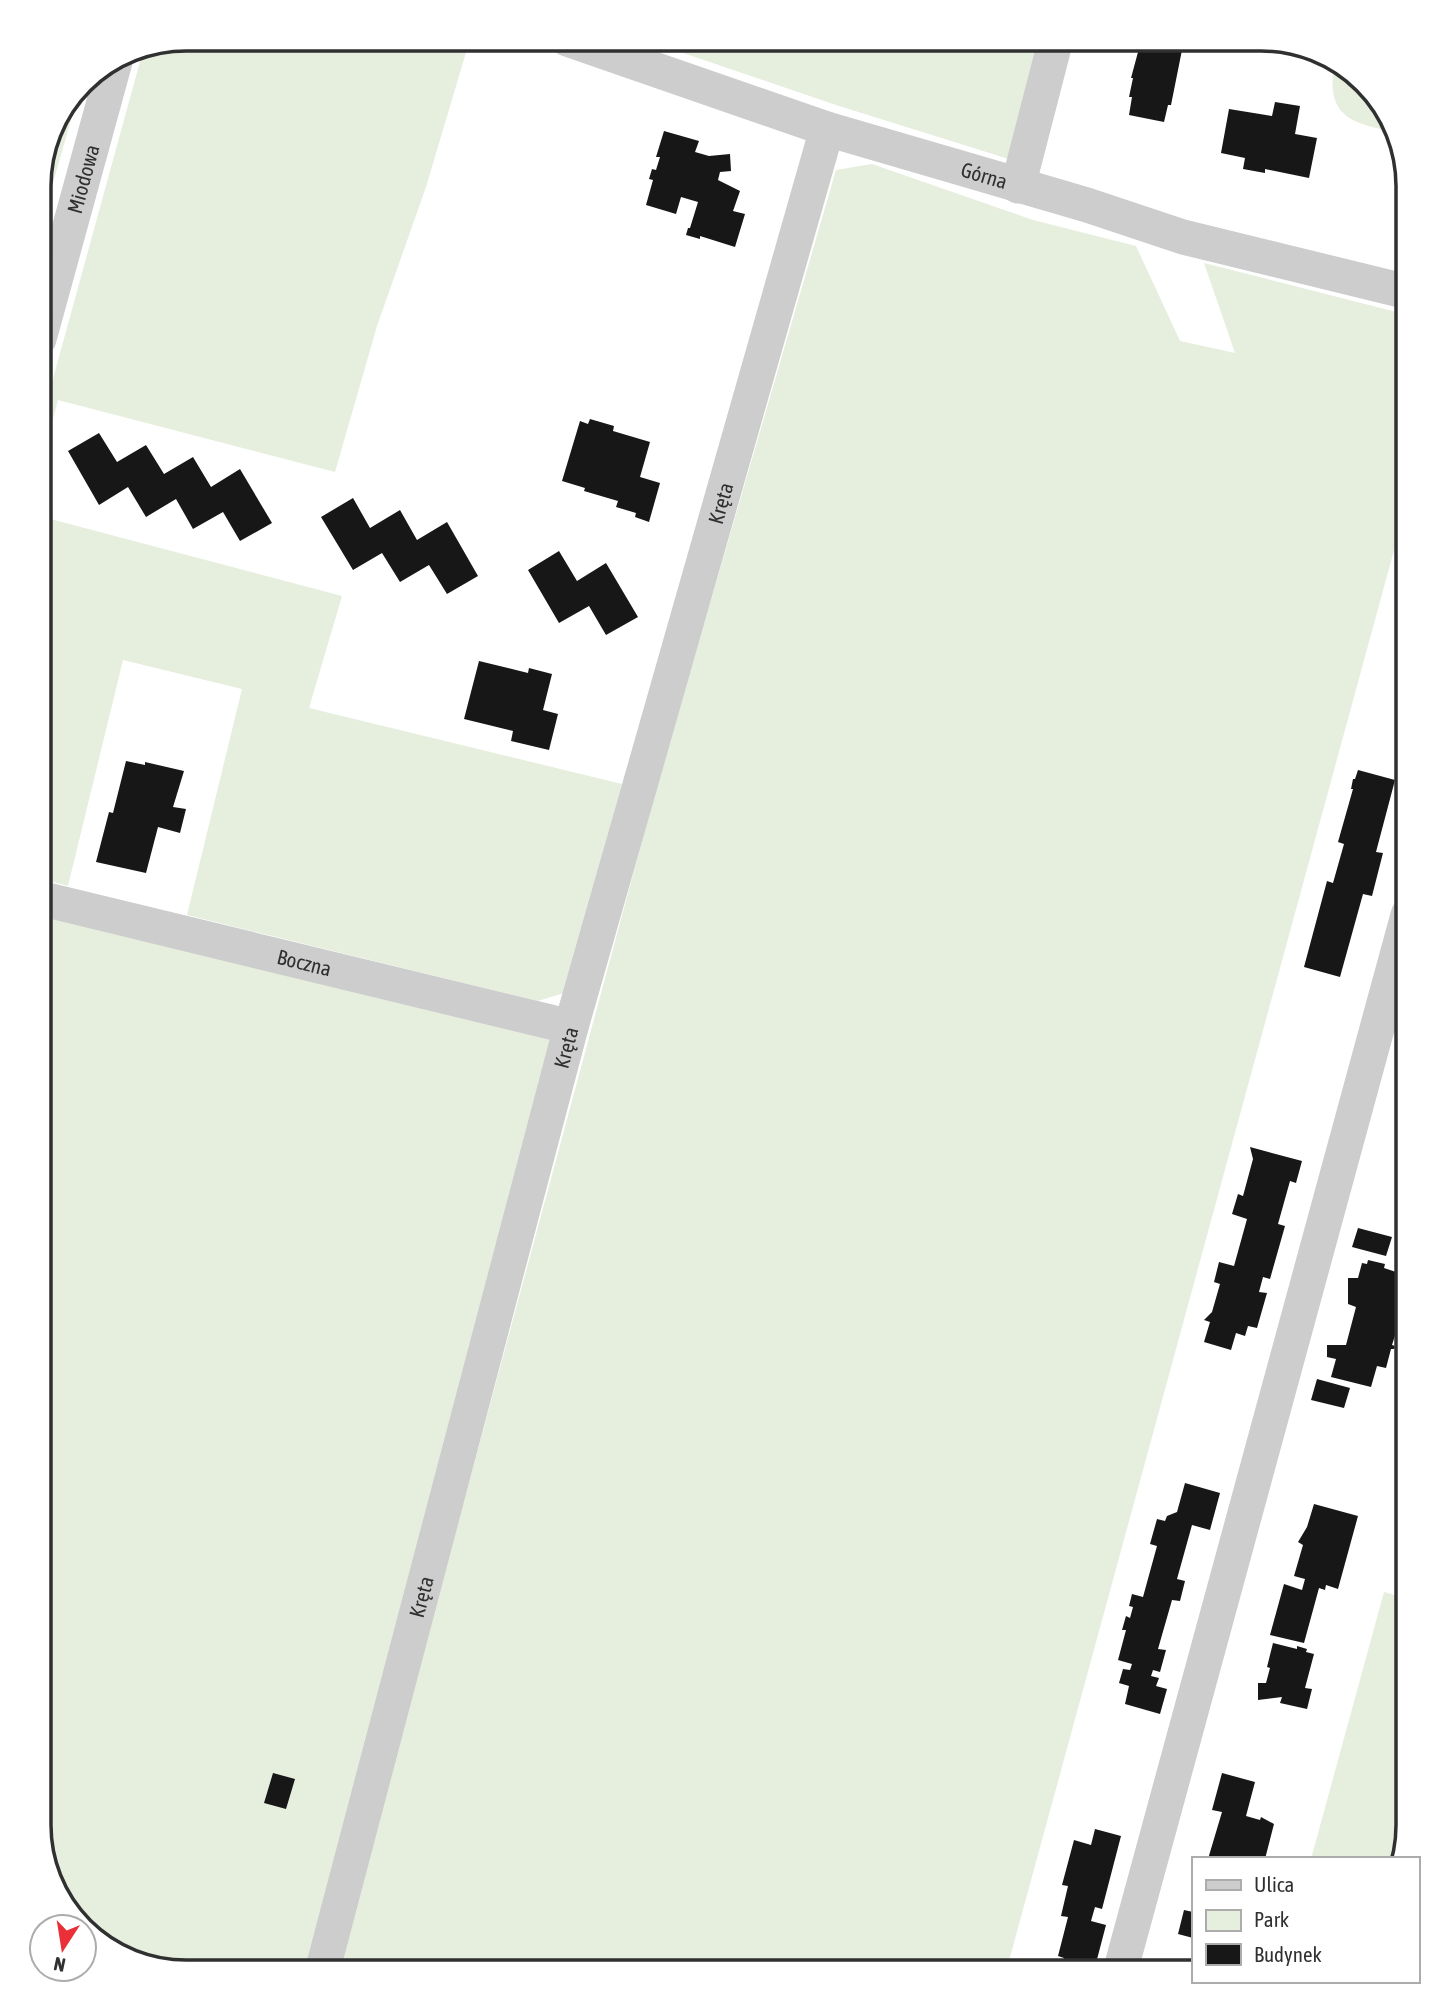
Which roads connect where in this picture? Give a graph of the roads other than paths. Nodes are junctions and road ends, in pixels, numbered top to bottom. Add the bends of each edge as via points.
1 (602, 51) edge
2 (1053, 51) edge
3 (112, 72) edge
4 (827, 129) junction
5 (1018, 186) junction
6 (1396, 289) edge
7 (51, 295) edge
8 (51, 901) edge
9 (1396, 963) edge
10 (571, 1027) junction
11 (324, 1960) edge
12 (1124, 1960) edge

1 - 4 street, Górna
2 - 5 street
3 - 7 street, Miodowa
4 - 5 street, Górna
4 - 10 street, Kręta
5 - 6 street, Górna via 1184,237
8 - 10 street, Boczna
9 - 12 street
10 - 11 street, Kręta

